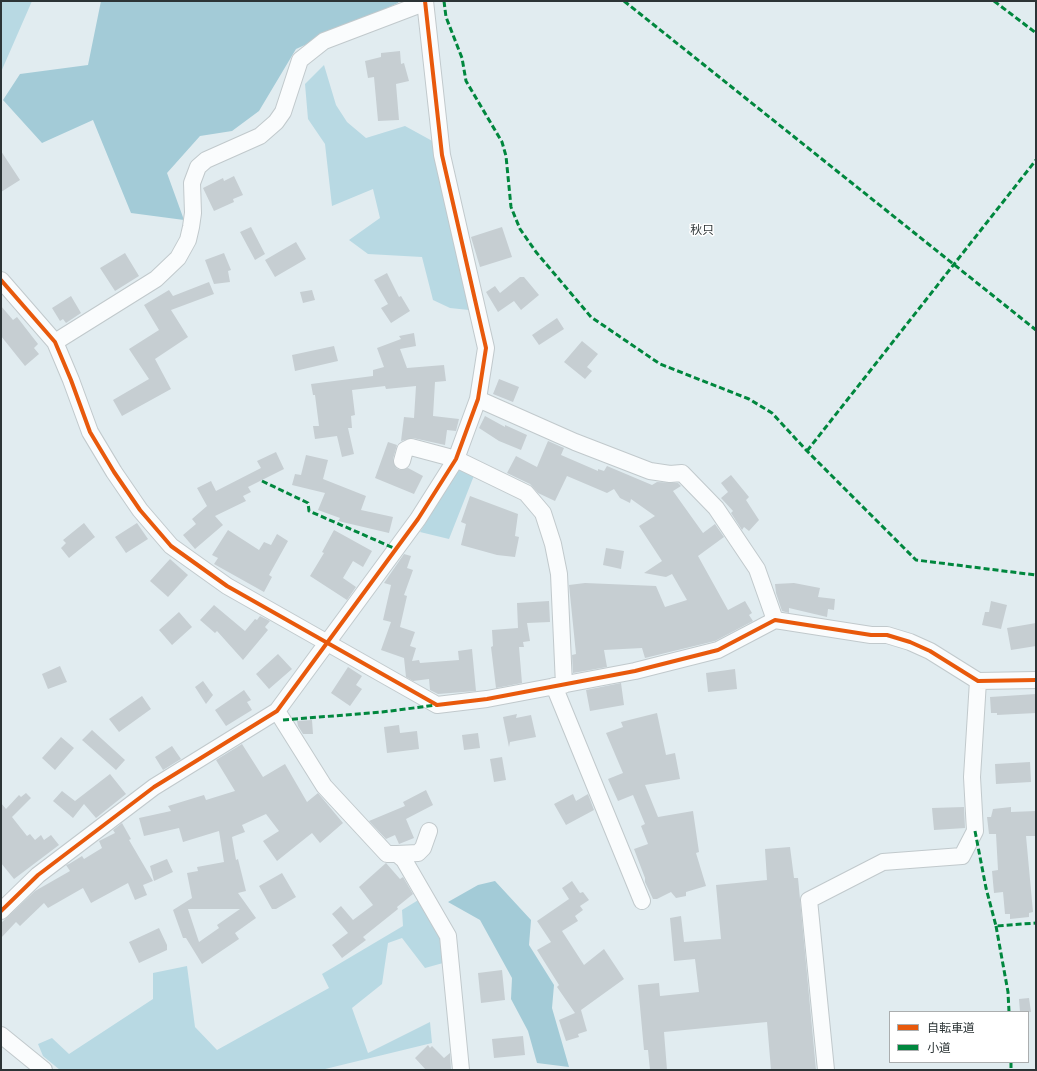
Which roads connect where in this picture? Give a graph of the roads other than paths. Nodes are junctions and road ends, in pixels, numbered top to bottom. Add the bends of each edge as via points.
1 (424, 1) edge
2 (1, 280) edge
3 (55, 342) junction
4 (478, 399) junction
5 (456, 459) junction
6 (402, 460) dead end
7 (775, 620) junction
8 (328, 642) junction
9 (1036, 680) edge
10 (978, 681) junction
11 (559, 685) junction
12 (277, 711) junction
13 (429, 831) dead end
14 (396, 854) junction
15 (642, 900) dead end
16 (1, 911) edge
17 (1, 1035) edge
18 (44, 1070) edge
19 (461, 1070) edge
20 (826, 1070) edge

1 - 3 street via 324,42 300,60 283,112 276,122 260,136 206,160 198,167 192,183 193,213 188,240 178,258 156,279
1 - 4 street via 442,155 486,348
2 - 3 street
3 - 8 street via 90,432 140,510 172,546 227,586
4 - 5 street
4 - 7 street via 575,442 650,470 670,474 682,473 716,508 757,569
5 - 6 street via 411,447 405,450
5 - 8 street via 418,519
5 - 11 street via 526,493 543,513 559,574
7 - 10 street via 871,635 887,635 930,651
7 - 11 street via 718,650 635,671
8 - 11 street via 437,705 487,699
8 - 12 street
9 - 10 street
10 - 20 street via 972,777 975,831 962,856 883,862 809,900
11 - 15 street
12 - 14 street via 324,786 387,854
12 - 16 street via 154,787 38,875
13 - 14 street via 423,848 418,853
14 - 19 street via 404,860 448,936
17 - 18 street

